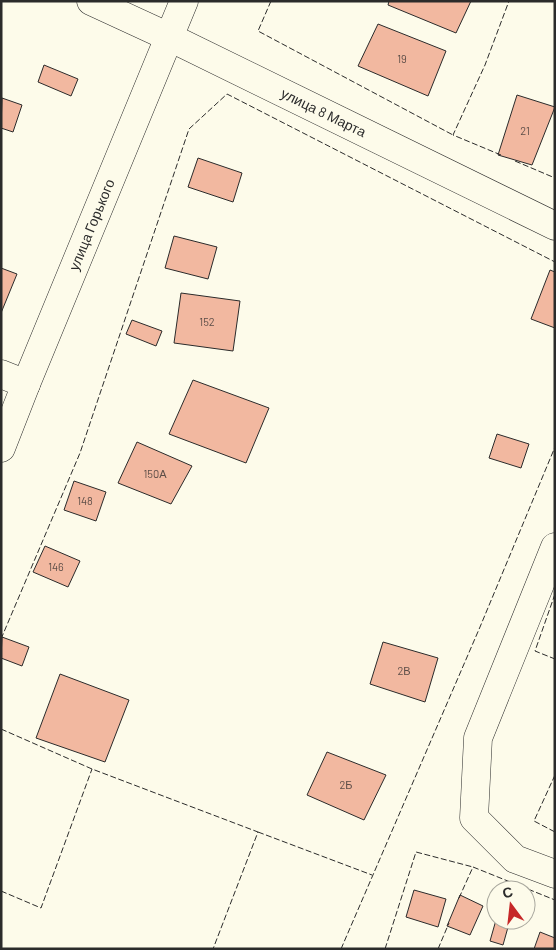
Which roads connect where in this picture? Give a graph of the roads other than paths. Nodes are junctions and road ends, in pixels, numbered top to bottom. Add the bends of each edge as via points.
1 (91, 1) edge
2 (184, 1) edge
3 (169, 37) junction
4 (555, 226) edge
5 (1, 374) edge
6 (26, 384) junction
7 (1, 448) edge
8 (555, 547) edge
9 (555, 874) edge

1 - 3 street, улица 8 Марта
2 - 3 street, улица Горького
3 - 4 street, улица 8 Марта
3 - 6 street, улица Горького
5 - 6 street
6 - 7 street, улица Горького
8 - 9 street via 478,738 474,818 515,859

